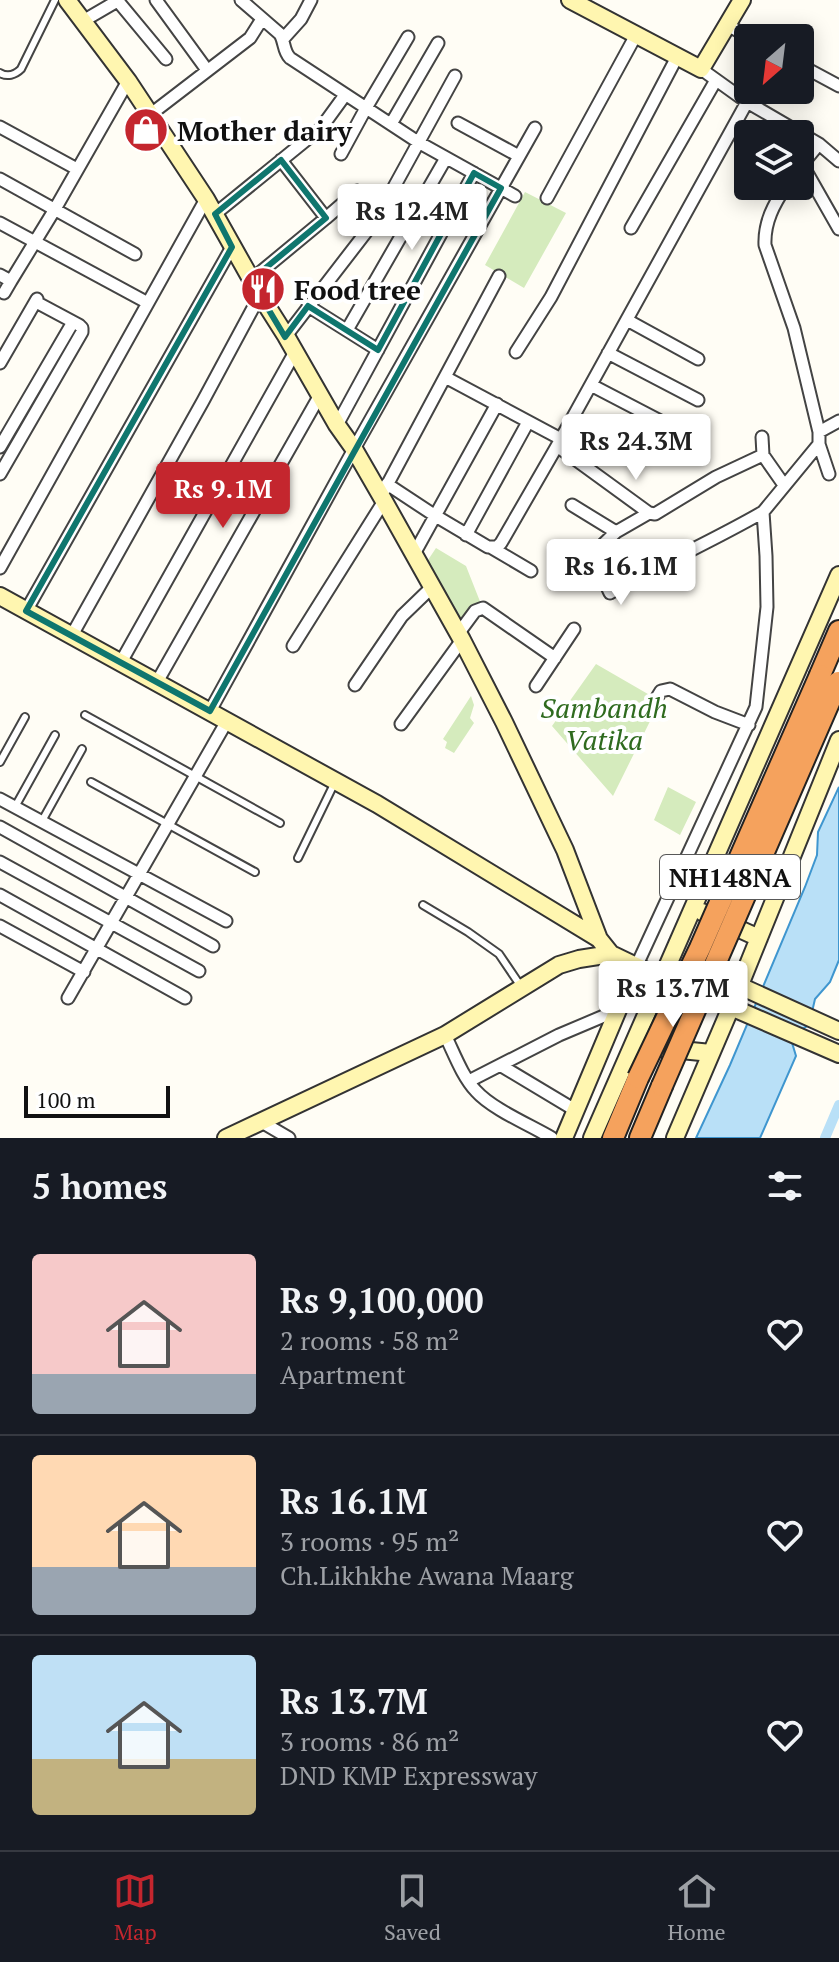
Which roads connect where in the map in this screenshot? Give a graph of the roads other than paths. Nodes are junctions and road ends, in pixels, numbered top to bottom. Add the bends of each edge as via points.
1 (55, 0) edge
2 (67, 0) edge
3 (118, 0) edge
4 (156, 0) edge
5 (241, 0) edge
6 (311, 0) edge
7 (570, 0) edge
8 (742, 0) edge
9 (262, 19) junction
10 (83, 21) junction
11 (727, 25) junction
12 (734, 29) edge
13 (636, 35) junction
14 (408, 37) dead end
15 (283, 39) junction
16 (438, 43) dead end
17 (677, 57) junction
18 (166, 59) dead end
19 (701, 69) junction
20 (207, 70) junction
21 (0, 73) edge
22 (814, 73) edge
23 (455, 76) dead end
24 (716, 80) junction
25 (128, 81) junction
26 (839, 86) edge
27 (734, 93) edge
28 (345, 95) junction
29 (746, 104) edge
30 (750, 104) edge
31 (366, 108) junction
32 (151, 114) junction
33 (458, 123) dead end
34 (391, 124) junction
35 (0, 127) edge
36 (535, 128) dead end
37 (418, 142) junction
38 (819, 144) junction
39 (814, 150) edge
40 (341, 154) dead end
41 (519, 156) junction
42 (446, 158) junction
43 (281, 160) junction
44 (839, 161) edge
45 (77, 169) junction
46 (474, 173) junction
47 (0, 179) edge
48 (501, 188) junction
49 (814, 188) edge
50 (357, 191) dead end
51 (515, 196) dead end
52 (547, 198) dead end
53 (206, 199) junction
54 (779, 200) edge
55 (55, 209) junction
56 (215, 214) junction
57 (326, 218) junction
58 (0, 223) edge
59 (631, 228) dead end
60 (839, 229) edge
61 (35, 242) junction
62 (232, 247) junction
63 (135, 254) dead end
64 (499, 276) dead end
65 (6, 278) edge
66 (255, 287) junction
67 (4, 293) dead end
68 (148, 303) junction
69 (308, 306) junction
70 (627, 320) junction
71 (73, 322) junction
72 (347, 330) junction
73 (286, 336) junction
74 (378, 350) junction
75 (295, 352) junction
76 (516, 352) dead end
77 (608, 353) junction
78 (698, 359) dead end
79 (0, 363) edge
80 (445, 377) junction
81 (591, 385) junction
82 (320, 395) junction
83 (698, 400) dead end
84 (497, 404) junction
85 (839, 421) edge
86 (528, 422) junction
87 (337, 425) junction
88 (685, 434) dead end
89 (762, 437) dead end
90 (819, 438) junction
91 (559, 442) junction
92 (0, 447) edge
93 (354, 449) junction
94 (763, 455) junction
95 (0, 474) edge
96 (829, 474) dead end
97 (784, 485) junction
98 (384, 494) junction
99 (572, 505) dead end
100 (763, 512) junction
101 (649, 513) junction
102 (434, 515) junction
103 (616, 532) junction
104 (466, 535) junction
105 (492, 548) junction
106 (414, 554) junction
107 (0, 568) edge
108 (531, 571) dead end
109 (839, 575) edge
110 (432, 587) junction
111 (0, 596) edge
112 (26, 611) junction
113 (574, 629) dead end
114 (839, 631) edge
115 (72, 635) junction
116 (460, 637) junction
117 (293, 646) dead end
118 (555, 658) junction
119 (121, 662) junction
120 (839, 680) edge
121 (157, 682) junction
122 (355, 685) dead end
123 (536, 686) dead end
124 (656, 699) dead end
125 (210, 711) junction
126 (85, 715) dead end
127 (25, 717) dead end
128 (227, 721) junction
129 (401, 724) dead end
130 (749, 725) junction
131 (55, 735) dead end
132 (839, 740) edge
133 (82, 749) dead end
134 (0, 762) edge
135 (195, 776) junction
136 (336, 781) junction
137 (91, 782) dead end
138 (0, 799) edge
139 (15, 807) junction
140 (42, 821) junction
141 (280, 823) dead end
142 (168, 824) junction
143 (0, 827) edge
144 (298, 858) dead end
145 (0, 862) edge
146 (255, 872) dead end
147 (140, 874) junction
148 (0, 895) edge
149 (126, 897) junction
150 (423, 905) dead end
151 (692, 908) junction
152 (226, 921) dead end
153 (111, 923) junction
154 (0, 926) edge
155 (759, 938) junction
156 (599, 939) junction
157 (213, 946) dead end
158 (97, 949) junction
159 (611, 954) junction
160 (636, 967) junction
161 (199, 971) dead end
162 (84, 972) junction
163 (661, 978) junction
164 (522, 988) junction
165 (744, 988) junction
166 (68, 998) dead end
167 (185, 998) dead end
168 (618, 1010) junction
169 (737, 1010) junction
170 (839, 1031) edge
171 (445, 1035) junction
172 (631, 1045) junction
173 (711, 1053) junction
174 (839, 1054) edge
175 (500, 1065) junction
176 (469, 1081) junction
177 (575, 1110) junction
178 (260, 1121) junction
179 (226, 1138) edge
180 (289, 1138) edge
181 (552, 1138) edge
182 (564, 1138) edge
183 (592, 1138) edge
184 (613, 1138) edge
185 (640, 1138) edge
186 (675, 1138) edge

1 - 21 lane via 21,69 11,75
2 - 10 street
3 - 10 street
3 - 18 street
4 - 20 street
5 - 9 street
6 - 15 street
7 - 13 street
8 - 11 street
9 - 15 street
9 - 20 street via 250,38
10 - 25 street
11 - 12 street
11 - 19 street
13 - 17 street
13 - 52 street
14 - 31 street
15 - 28 street via 290,58
16 - 34 street
17 - 19 street
17 - 76 street via 551,297
19 - 24 street
20 - 32 street
22 - 26 street
23 - 37 street
24 - 27 street
24 - 59 street
25 - 32 street
25 - 45 street
28 - 31 street
28 - 43 street via 321,128
29 - 70 street
30 - 38 street
31 - 34 street
31 - 40 street
32 - 53 street
33 - 41 street
34 - 37 street
35 - 45 street
36 - 41 street
37 - 42 street
37 - 69 street via 377,218
38 - 39 street
38 - 44 street
41 - 48 street
42 - 46 street
42 - 72 street
43 - 56 street
43 - 57 street
45 - 55 street
46 - 48 street
46 - 74 street
47 - 55 street
48 - 51 street
48 - 93 street
49 - 60 street
50 - 57 street
53 - 56 street
53 - 68 street
54 - 90 street via 764,230 765,245 794,328
55 - 61 street
55 - 63 street
56 - 62 street
57 - 66 street
58 - 61 street
61 - 65 street
61 - 68 street
62 - 66 street
62 - 112 street
64 - 80 street
65 - 67 street
66 - 73 street
66 - 115 street via 198,411
68 - 107 street
69 - 72 street
69 - 73 street
70 - 77 street
70 - 78 street
71 - 79 street via 36,300
71 - 92 street
71 - 95 street via 82,332
72 - 74 street
73 - 75 street
74 - 87 street
75 - 82 street
75 - 119 street
77 - 81 street
77 - 83 street
80 - 84 street
80 - 98 street
81 - 88 street
81 - 91 street
82 - 87 street
82 - 121 street
84 - 86 street
84 - 102 street
85 - 90 street
86 - 91 street
86 - 104 street
87 - 93 street
89 - 94 street
90 - 96 street
90 - 97 street
91 - 101 street
91 - 105 street via 501,543
93 - 98 street
93 - 125 street
94 - 97 street
94 - 101 street via 661,512
97 - 100 street
98 - 102 street
98 - 106 street
98 - 117 street
99 - 103 street
100 - 103 street via 610,593 592,555
100 - 130 street via 767,607 756,707
101 - 103 street
102 - 104 street
102 - 106 street
104 - 105 street
105 - 108 street
106 - 110 street
109 - 151 street
110 - 116 street
110 - 122 street via 402,616
111 - 112 street
112 - 115 street
113 - 118 street
114 - 184 highway, NH148NA, bridge
115 - 119 street
116 - 118 street via 475,611 483,608
116 - 129 street
116 - 156 street via 560,838
118 - 123 street
119 - 121 street
120 - 185 highway, NH148NA, bridge
121 - 125 street
124 - 130 street via 670,689
125 - 128 street
126 - 135 lane
127 - 134 lane
128 - 135 street
128 - 136 street
130 - 160 street
131 - 139 lane
132 - 155 street
133 - 140 lane
135 - 141 lane
135 - 142 street
136 - 144 lane
136 - 156 street
137 - 142 lane
138 - 139 street
139 - 140 street
140 - 147 street
142 - 146 lane
142 - 147 street
143 - 149 street
145 - 153 street
147 - 149 street
147 - 152 street
148 - 158 street
149 - 153 street
149 - 157 street
150 - 164 lane via 499,954
151 - 155 street
151 - 163 street
153 - 158 street
153 - 161 street
154 - 162 street
155 - 165 street
156 - 159 street
158 - 162 street
158 - 167 street
159 - 160 street
159 - 164 street via 559,965
160 - 163 street
160 - 168 street
162 - 166 street
163 - 172 street
164 - 171 street
165 - 169 street
165 - 170 street
168 - 175 street
168 - 177 street
169 - 173 street
169 - 174 street
171 - 176 street
171 - 178 street
172 - 173 street
172 - 183 street
173 - 186 street
175 - 176 street
175 - 177 street
176 - 181 street via 488,1101
177 - 182 street
178 - 179 street
178 - 180 street

